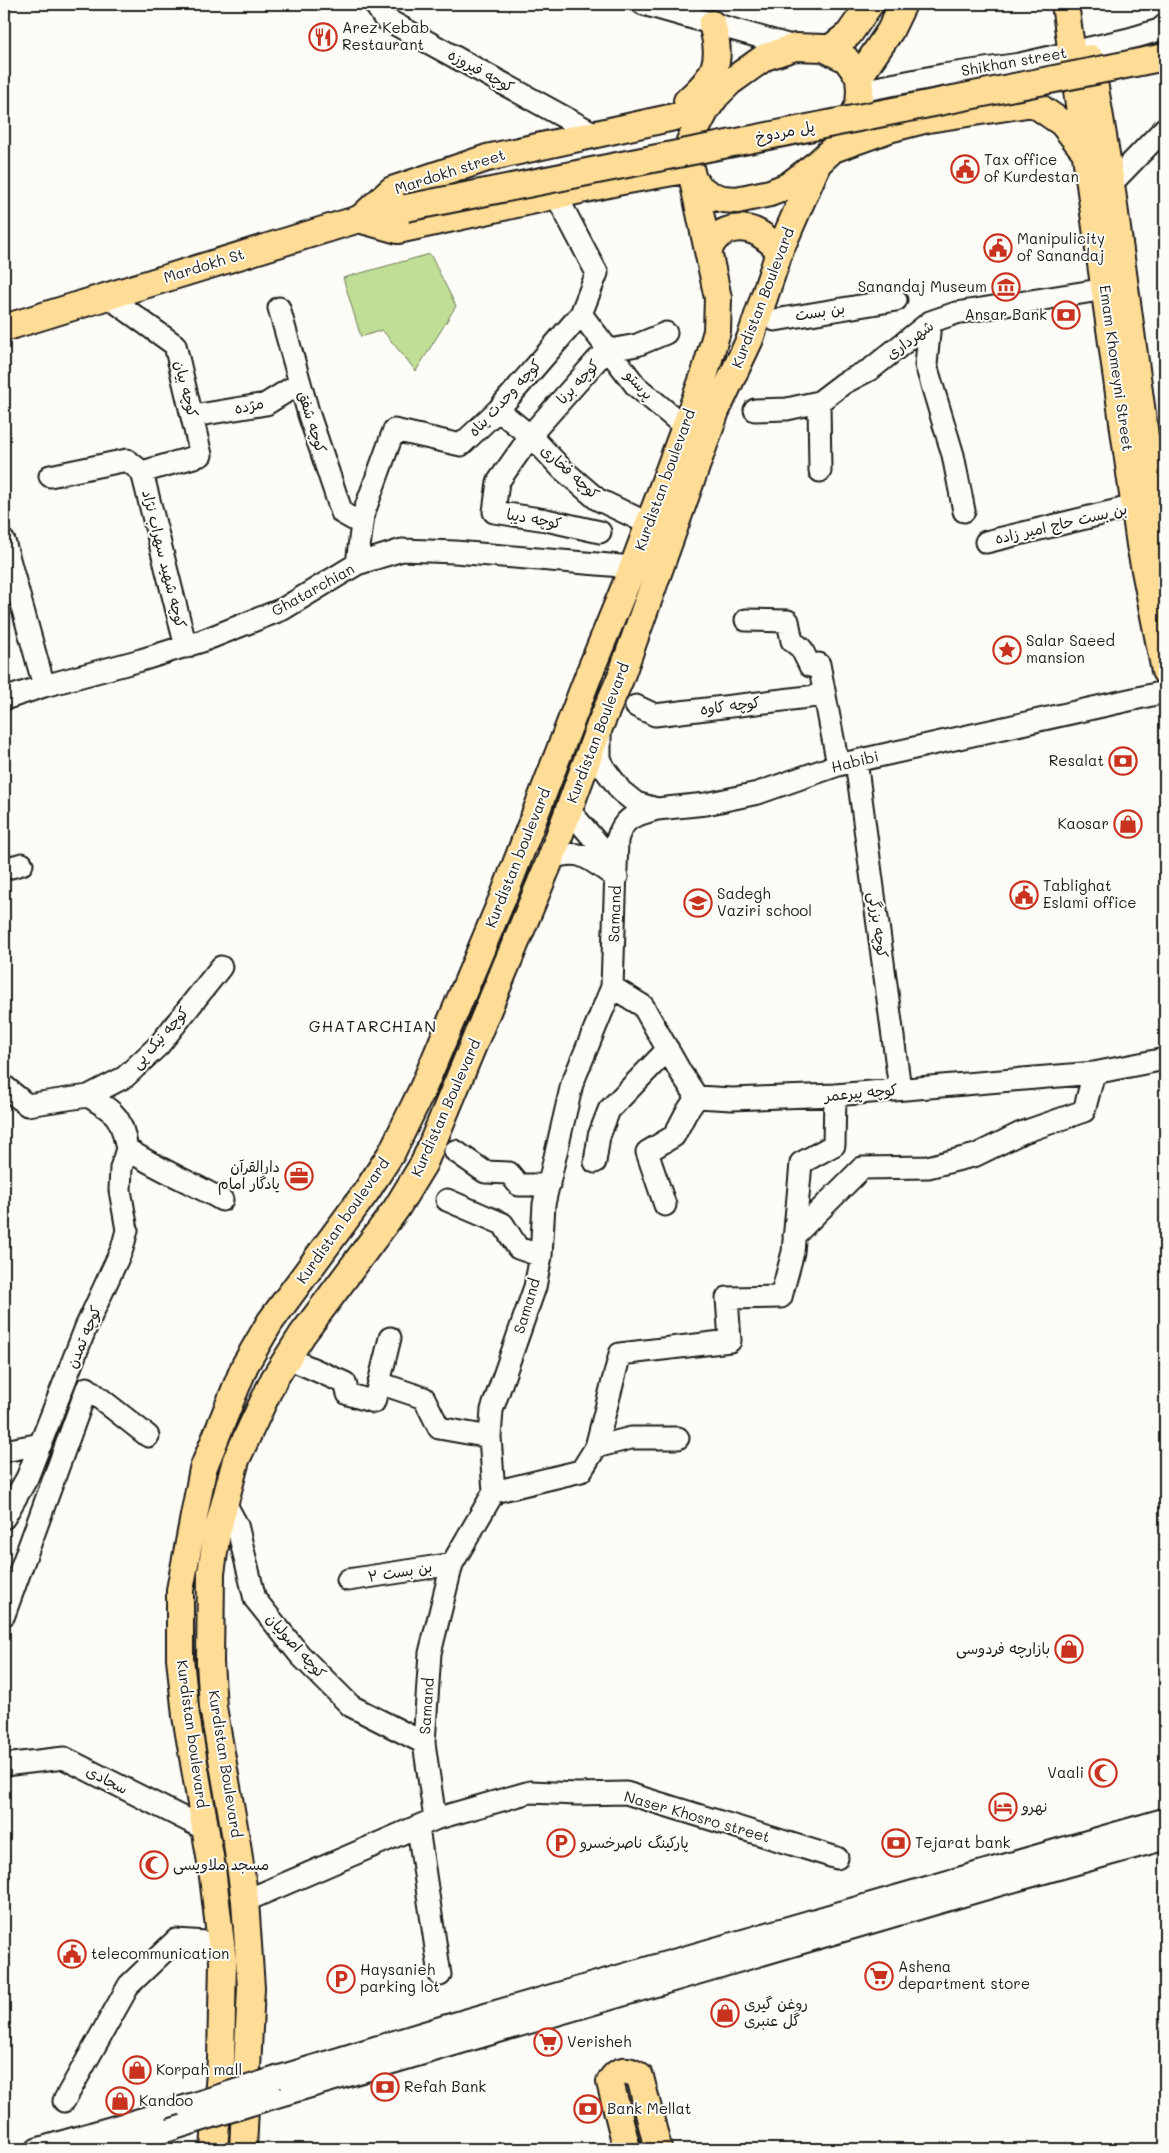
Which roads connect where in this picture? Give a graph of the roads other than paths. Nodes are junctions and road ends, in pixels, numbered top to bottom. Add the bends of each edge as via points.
1 (375, 4) edge
2 (643, 4) edge
3 (870, 4) edge
4 (903, 4) edge
5 (1065, 4) edge
6 (1082, 4) edge
7 (712, 24) junction
8 (1165, 26) edge
9 (796, 47) junction
10 (828, 50) junction
11 (1080, 50) junction
12 (1165, 58) edge
13 (860, 84) junction
14 (706, 110) junction
15 (668, 118) junction
16 (1165, 128) edge
17 (593, 133) junction
18 (1086, 153) junction
19 (826, 156) junction
20 (691, 174) junction
21 (1111, 184) junction
22 (557, 196) junction
23 (406, 208) joint
24 (359, 219) junction
25 (709, 250) junction
26 (780, 250) junction
27 (1106, 289) junction
28 (107, 296) junction
29 (896, 300) dead end
30 (279, 308) dead end
31 (581, 314) junction
32 (775, 320) dead end
33 (930, 322) junction
34 (4, 328) edge
35 (666, 333) dead end
36 (610, 350) junction
37 (300, 383) junction
38 (819, 402) junction
39 (498, 410) junction
40 (755, 410) dead end
41 (193, 416) junction
42 (685, 427) junction
43 (530, 436) junction
44 (820, 471) dead end
45 (142, 472) junction
46 (50, 476) dead end
47 (1135, 506) junction
48 (613, 507) junction
49 (964, 511) dead end
50 (362, 524) junction
51 (649, 524) junction
52 (600, 532) junction
53 (4, 541) edge
54 (986, 542) dead end
55 (590, 562) junction
56 (357, 564) junction
57 (634, 567) junction
58 (1165, 584) edge
59 (746, 620) dead end
60 (186, 647) junction
61 (1165, 671) edge
62 (44, 686) junction
63 (1165, 692) edge
64 (825, 694) junction
65 (4, 699) edge
66 (636, 706) dead end
67 (600, 725) junction
68 (847, 763) junction
69 (568, 809) junction
70 (657, 809) junction
71 (551, 858) junction
72 (617, 878) junction
73 (221, 966) dead end
74 (612, 987) junction
75 (668, 1049) junction
76 (1165, 1059) edge
77 (1094, 1073) junction
78 (4, 1086) edge
79 (900, 1089) junction
80 (835, 1095) junction
81 (88, 1096) junction
82 (697, 1097) junction
83 (127, 1149) junction
84 (455, 1151) dead end
85 (596, 1162) dead end
86 (548, 1184) junction
87 (222, 1200) dead end
88 (447, 1200) dead end
89 (665, 1205) dead end
90 (794, 1236) junction
91 (541, 1256) junction
92 (390, 1338) dead end
93 (288, 1358) junction
94 (376, 1392) junction
95 (148, 1436) dead end
96 (490, 1437) junction
97 (678, 1438) dead end
98 (41, 1444) junction
99 (596, 1447) junction
100 (4, 1451) edge
101 (494, 1492) junction
102 (225, 1503) junction
103 (4, 1518) edge
104 (452, 1564) junction
105 (348, 1580) dead end
106 (4, 1615) edge
107 (424, 1743) junction
108 (4, 1765) edge
109 (1165, 1819) edge
110 (427, 1823) junction
111 (205, 1830) junction
112 (1165, 1839) edge
113 (837, 1858) dead end
114 (245, 1901) junction
115 (221, 1943) junction
116 (440, 1975) dead end
117 (277, 2087) junction
118 (64, 2101) dead end
119 (37, 2149) edge
120 (104, 2149) edge
121 (214, 2149) edge
122 (243, 2149) edge
123 (627, 2149) edge
124 (658, 2149) edge

1 - 17 street, کوچه فیروزه via 384,18
2 - 7 street
3 - 10 main road via 848,34
4 - 13 main road
5 - 11 main road, Emam Khomeyni Street
6 - 11 main road, Emam Khomeyni Street
7 - 9 street
7 - 15 main road via 718,44 716,64 709,79
8 - 11 street, Shikhan street via 1136,37
9 - 10 main road
9 - 14 main road via 765,58 745,70 716,96
10 - 13 main road via 846,59
11 - 13 street, Shikhan street via 1020,64
11 - 18 main road, Emam Khomeyni Street
11 - 21 main road, Emam Khomeyni Street
12 - 23 main road, پل مردوخ, bridge
13 - 19 main road via 858,105 852,120
14 - 15 main road, Mardokh street
14 - 20 main road via 690,141 687,155
15 - 17 main road, Mardokh street
16 - 21 street
17 - 24 main road, Mardokh street via 487,158 392,190
18 - 19 main road via 1062,123 1033,103 928,119 889,129
18 - 27 main road, Emam Khomeyni Street
19 - 20 main road via 788,186 753,198 737,200 710,195 700,188
19 - 26 main road, Kurdistan Boulevard
20 - 22 main road via 617,182
20 - 25 main road, Kurdistan boulevard
21 - 58 main road, Emam Khomeyni Street
22 - 24 main road via 398,230
22 - 31 street, کوچه وحدت پناه via 597,273
23 - 24 main road, Mardokh St
24 - 28 main road, Mardokh St
25 - 26 main road via 712,241 721,233 744,228 756,231
25 - 42 main road, Kurdistan boulevard via 718,298 717,331
26 - 67 main road, Kurdistan Boulevard via 750,339 716,411 620,679
27 - 33 street, شهرداری via 956,312
27 - 47 main road, Emam Khomeyni Street
28 - 34 main road, Mardokh St
28 - 41 street, کوچه بیان via 175,345
29 - 32 street, بن بست
30 - 37 street, کوچه شفق
31 - 36 street, پرستو
31 - 39 street, کوچه وحدت پناه
33 - 38 street, شهرداری via 871,369 844,383
33 - 49 street via 926,365 953,455
35 - 36 street, کوچه برنا via 637,345
36 - 42 street, پرستو via 636,386
36 - 43 street, کوچه برنا via 597,360
37 - 41 street, مژده via 266,404
37 - 50 street, کوچه شفق via 342,513
38 - 40 street, شهرداری via 787,410
38 - 44 street
39 - 43 street, کوچه فخاری
39 - 50 street, کوچه وحدت پناه via 460,445 394,430
41 - 45 street, کوچه بیان via 201,455
42 - 51 main road, Kurdistan boulevard
43 - 48 street, کوچه فخاری via 597,499
43 - 52 street, کوچه دیبا via 498,482 494,512
45 - 46 street via 126,460
45 - 60 street, کوچه شهید سهراب نژاد
47 - 54 street, بن بست حاج امیر زاده
47 - 61 main road, Emam Khomeyni Street
48 - 51 street, کوچه فخاری
48 - 52 street
50 - 56 street, کوچه وحدت پناه
51 - 57 main road, Kurdistan boulevard
52 - 55 street
53 - 62 street
55 - 56 street, Ghatarchian via 402,550
55 - 57 street, Ghatarchian
56 - 60 street, Ghatarchian via 283,609
57 - 111 main road, Kurdistan boulevard via 506,890 423,1088 392,1152 270,1322 245,1365 203,1469 180,1590 180,1658
59 - 64 street, کوچه بزرگی via 788,621 792,641 801,648 810,666 819,664
60 - 62 street, Ghatarchian
62 - 65 street, Ghatarchian
63 - 68 street, Habibi
64 - 66 street, کوچه کاوه via 655,716
64 - 68 street, کوچه بزرگی
67 - 69 main road, Kurdistan Boulevard
67 - 70 street, Habibi via 600,758 604,768 621,792 636,803
68 - 70 street, Habibi via 758,793 706,804
68 - 79 street, کوچه بزرگی
69 - 71 main road, Kurdistan Boulevard
69 - 72 street via 600,846
70 - 72 street, Samand via 634,816 622,825 617,840
71 - 72 street via 568,853 584,855
71 - 93 main road, Kurdistan Boulevard via 424,1163 396,1209
72 - 74 street, Samand
73 - 81 street, کوچه نیک پی via 159,1045 125,1077
74 - 75 street via 643,1006
74 - 86 street, Samand via 572,1084
75 - 82 street
75 - 85 street via 609,1110 599,1136
76 - 77 street, کوچه پیرعمر
77 - 79 street, کوچه پیرعمر
77 - 90 street via 1084,1111 1022,1133 976,1155 928,1167 862,1168
78 - 81 street, کوچه نیک پی via 27,1105
79 - 80 street, کوچه پیرعمر
80 - 82 street, کوچه پیرعمر via 732,1099
80 - 90 street via 834,1145 801,1163
81 - 83 street via 115,1113 122,1125
82 - 89 street via 674,1136 647,1152
83 - 87 street via 151,1165
83 - 98 street, کوچه تمدن via 121,1168 120,1190 127,1230 122,1249 86,1327
84 - 86 street via 486,1172 509,1173 519,1185
86 - 91 street, Samand
88 - 91 street via 503,1224 518,1248
90 - 99 street via 781,1297 727,1298 730,1340 620,1354
91 - 96 street, Samand via 535,1287 492,1410
92 - 94 street
93 - 94 street via 344,1383 348,1394
93 - 102 main road, Kurdistan Boulevard via 274,1379 236,1460
94 - 96 street via 424,1398 439,1428
95 - 106 street, کوچه تمدن via 87,1388
96 - 101 street, Samand
97 - 99 street via 632,1438
98 - 100 street
98 - 103 street, کوچه تمدن via 28,1478
99 - 101 street via 582,1471
101 - 104 street, Samand
102 - 107 street, کوچه اصولیان via 237,1525 254,1599 300,1655 351,1706
102 - 114 main road, Kurdistan Boulevard via 211,1573 210,1662 213,1707
104 - 105 street, بن بست ۲
104 - 107 street, Samand via 430,1653
107 - 110 street, Samand
108 - 111 street, سجادی via 64,1758
109 - 117 street via 449,2025
110 - 113 street, Naser Khosro street via 530,1792 626,1794
110 - 114 street, Naser Khosro street
110 - 116 street, Samand
111 - 115 main road, Kurdistan boulevard
112 - 117 street
114 - 122 main road, Kurdistan Boulevard via 251,1988
115 - 118 street via 176,1940 129,1985
115 - 121 main road, Kurdistan boulevard via 221,2059
117 - 119 street, bridge via 186,2106
117 - 120 street, bridge via 170,2130
123 - 124 main road via 610,2082 620,2070 634,2072 640,2078

